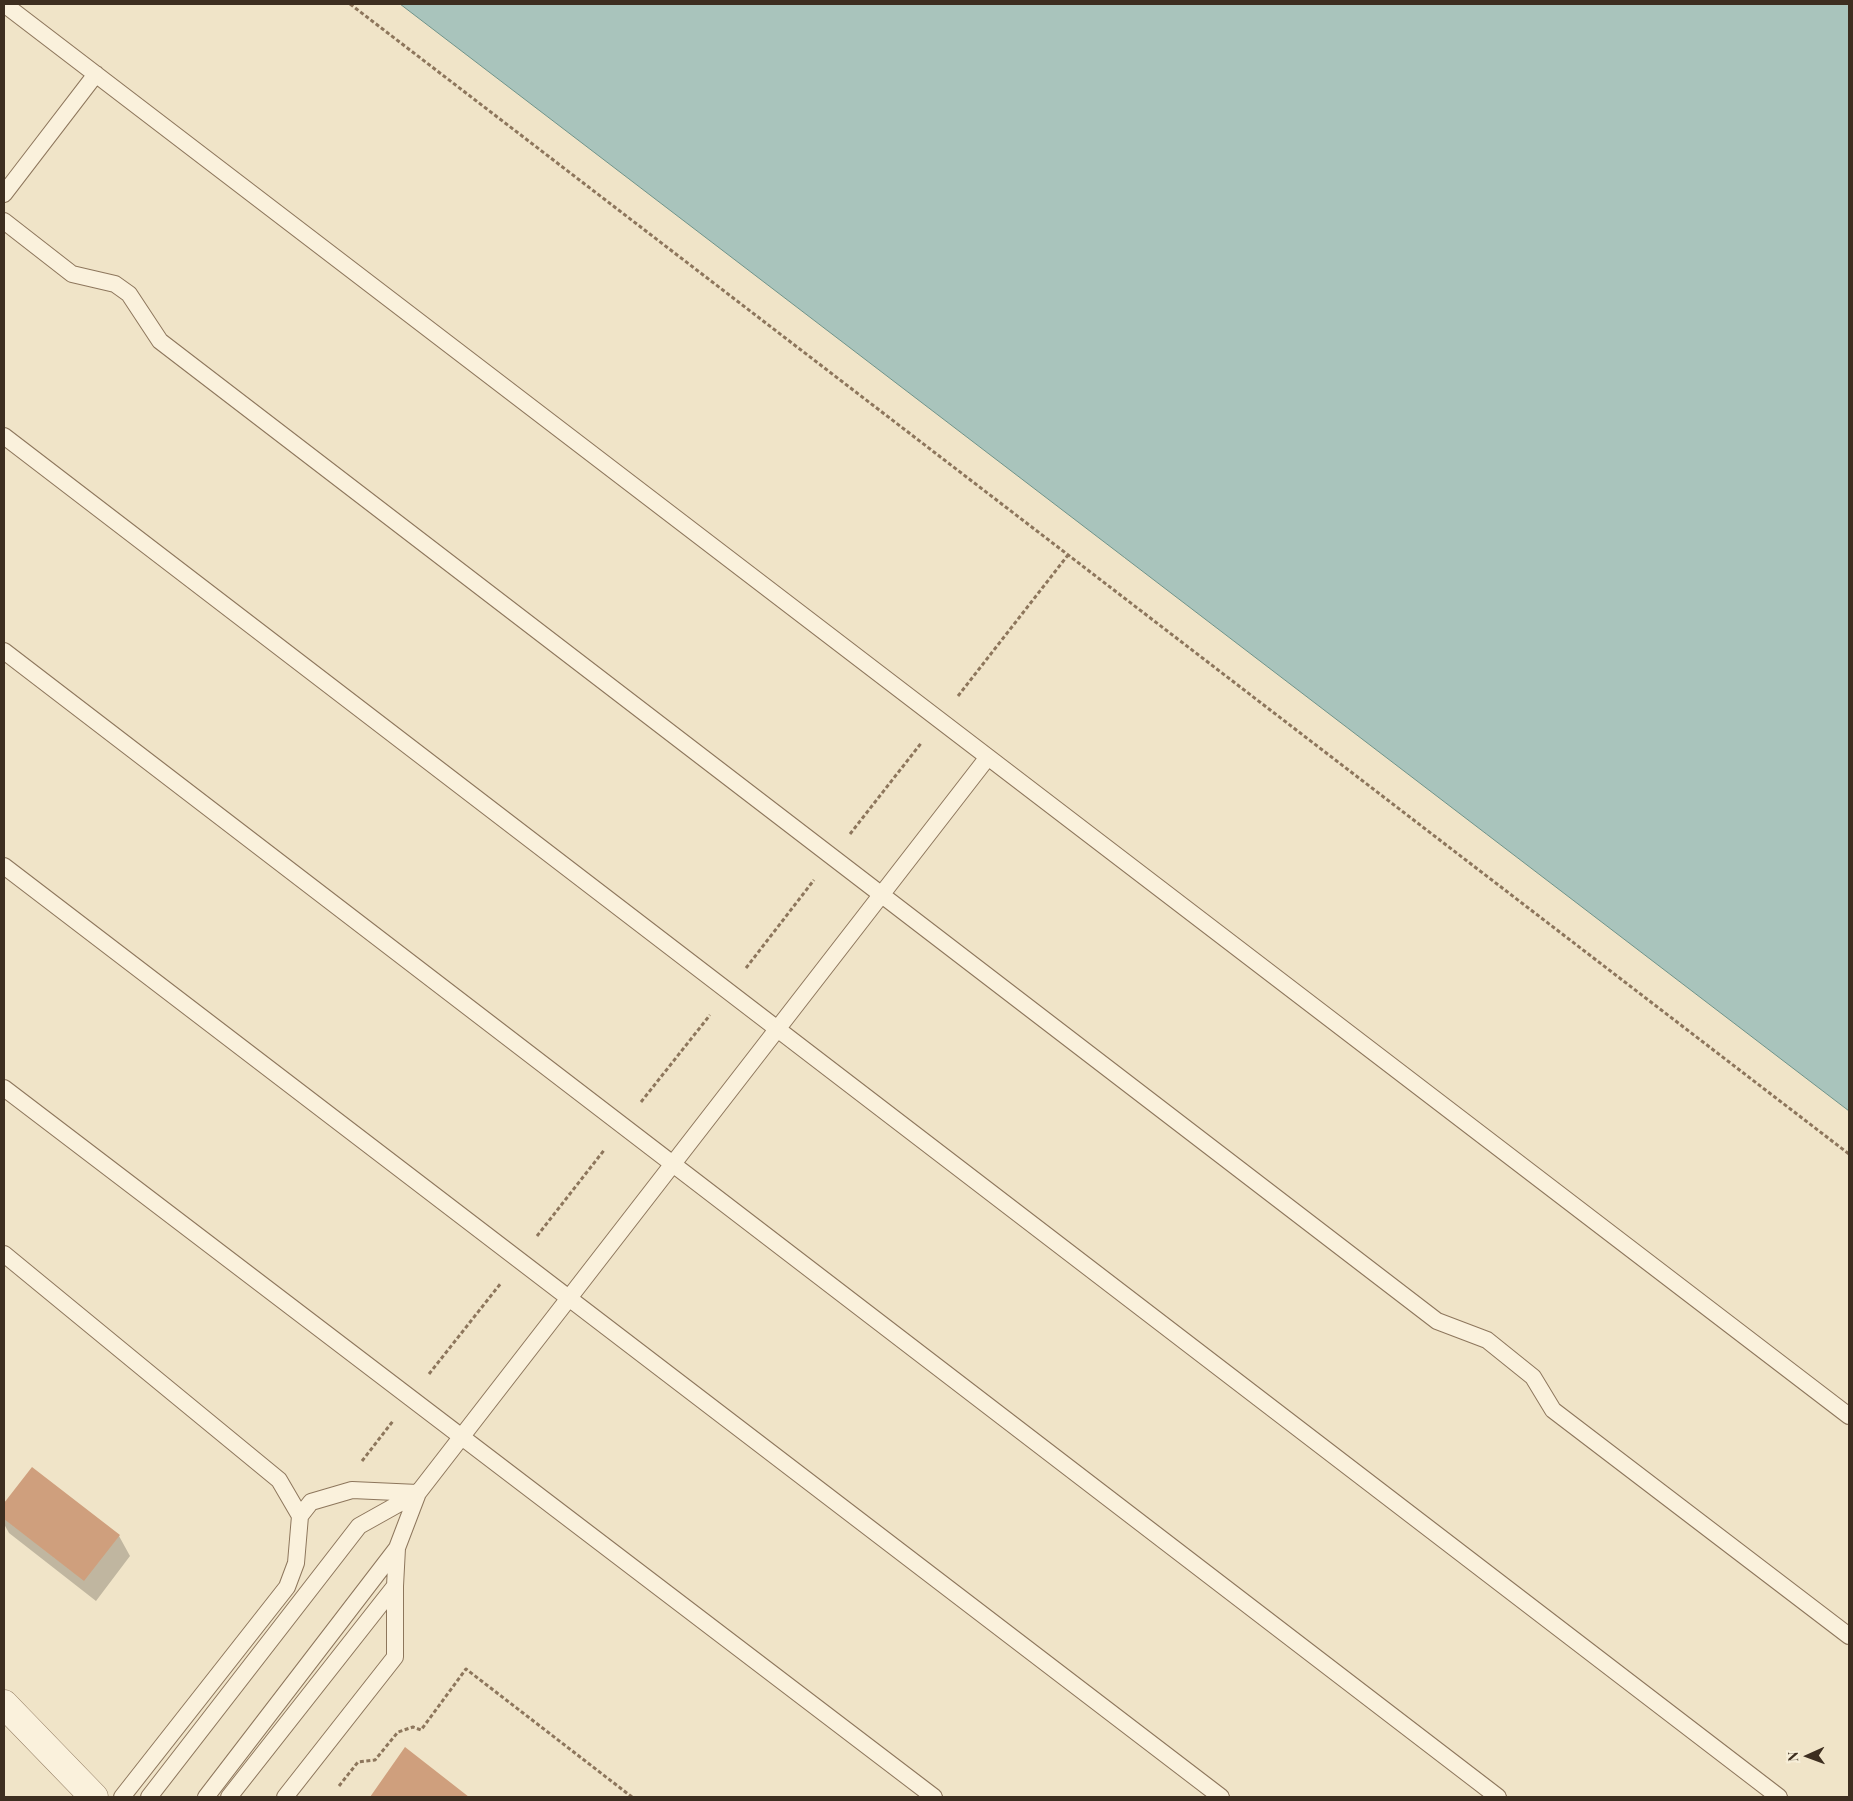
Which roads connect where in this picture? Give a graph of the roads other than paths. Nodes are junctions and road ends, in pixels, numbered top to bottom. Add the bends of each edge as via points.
1 (4, 4) edge
2 (96, 74) junction
3 (4, 194) edge
4 (4, 221) edge
5 (4, 436) edge
6 (4, 651) edge
7 (988, 757) junction
8 (4, 866) edge
9 (882, 894) junction
10 (778, 1029) junction
11 (4, 1088) edge
12 (673, 1164) junction
13 (4, 1254) edge
14 (569, 1298) junction
15 (1849, 1416) edge
16 (461, 1437) junction
17 (418, 1493) junction
18 (300, 1516) junction
19 (397, 1548) junction
20 (395, 1586) junction
21 (1849, 1636) edge
22 (4, 1704) edge
23 (94, 1797) edge
24 (122, 1797) edge
25 (149, 1797) edge
26 (206, 1797) edge
27 (229, 1797) edge
28 (285, 1797) edge
29 (934, 1797) edge
30 (1221, 1797) edge
31 (1498, 1797) edge
32 (1779, 1797) edge

1 - 2 lane
2 - 3 lane
2 - 7 lane
4 - 9 lane via 72,274 115,284 129,294 160,341
5 - 10 lane
6 - 12 lane
7 - 9 lane
7 - 15 lane
8 - 14 lane
9 - 10 lane
9 - 21 lane via 1437,1321 1487,1340 1533,1377 1553,1410
10 - 12 lane
10 - 32 lane
11 - 16 lane
12 - 14 lane
12 - 31 lane
13 - 18 lane via 280,1480
14 - 16 lane
14 - 30 lane
16 - 17 lane
16 - 29 lane
17 - 18 lane via 352,1490 311,1502
17 - 19 lane
17 - 25 lane via 359,1526
18 - 24 lane via 296,1563 287,1586
19 - 20 lane
19 - 26 lane
20 - 27 lane
20 - 28 lane via 395,1656
22 - 23 street

